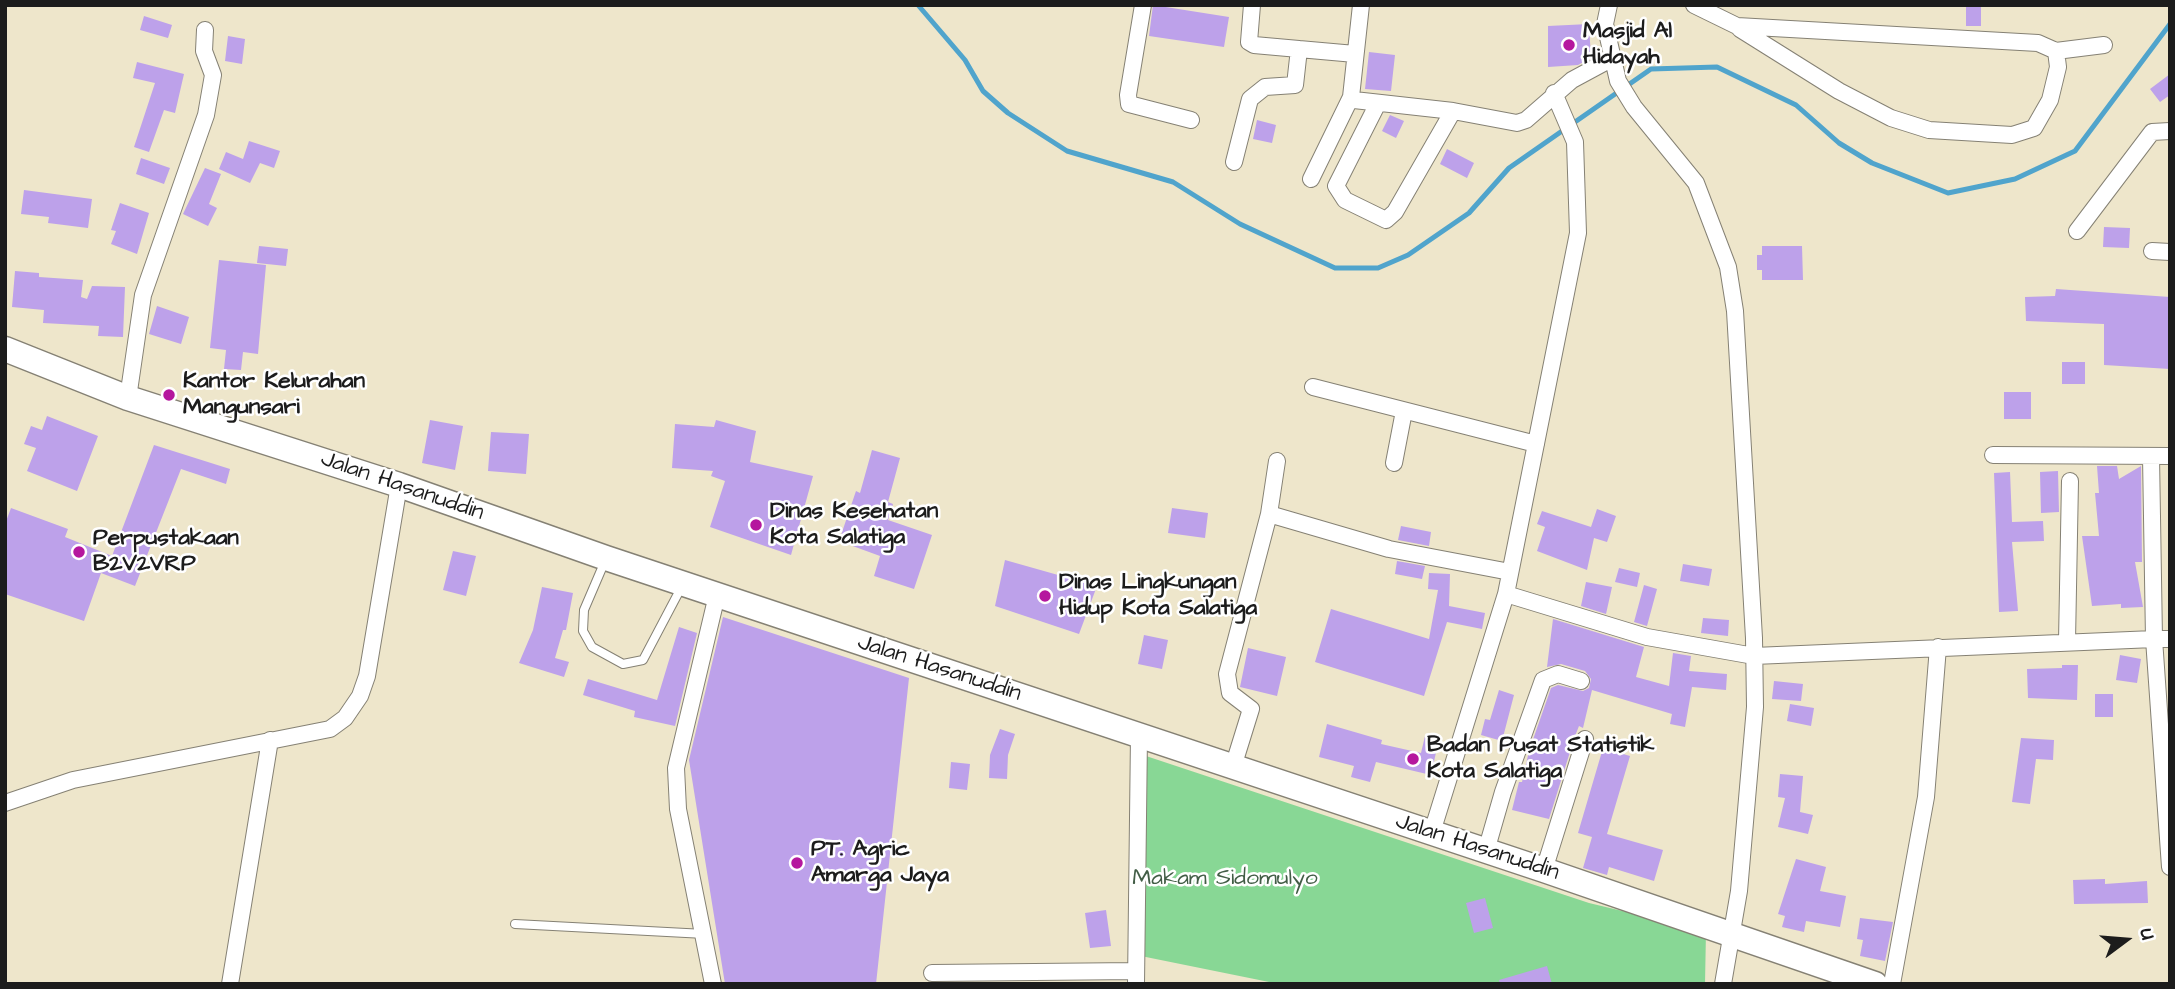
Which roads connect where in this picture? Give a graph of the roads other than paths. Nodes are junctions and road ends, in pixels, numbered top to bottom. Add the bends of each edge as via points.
1 (1143, 5) edge
2 (1252, 5) edge
3 (1361, 5) edge
4 (1609, 5) edge
5 (1694, 5) edge
6 (1737, 26) junction
7 (205, 30) dead end
8 (2104, 46) dead end
9 (1299, 49) junction
10 (2056, 51) junction
11 (1355, 54) junction
12 (1611, 60) junction
13 (1554, 93) junction
14 (1350, 97) junction
15 (1378, 103) junction
16 (1453, 111) junction
17 (1191, 120) dead end
18 (2170, 131) edge
19 (1234, 162) dead end
20 (1311, 179) dead end
21 (2077, 231) dead end
22 (2152, 251) dead end
23 (2170, 252) edge
24 (5, 349) edge
25 (1313, 387) dead end
26 (121, 395) junction
27 (1404, 411) junction
28 (1536, 444) junction
29 (1993, 455) dead end
30 (2151, 456) junction
31 (2170, 456) edge
32 (1277, 461) dead end
33 (1394, 463) dead end
34 (2070, 481) dead end
35 (399, 485) junction
36 (1269, 514) junction
37 (606, 558) junction
38 (1510, 572) junction
39 (683, 583) junction
40 (1506, 594) junction
41 (717, 595) junction
42 (2162, 639) edge
43 (2067, 641) junction
44 (1938, 647) junction
45 (1754, 656) junction
46 (1581, 681) dead end
47 (1139, 735) junction
48 (1585, 739) dead end
49 (270, 740) junction
50 (1233, 766) junction
51 (5, 803) edge
52 (1432, 832) junction
53 (1486, 851) junction
54 (2170, 867) edge
55 (1544, 870) junction
56 (515, 924) dead end
57 (705, 934) junction
58 (1734, 934) junction
59 (932, 973) dead end
60 (1136, 977) edge
61 (230, 984) edge
62 (713, 984) edge
63 (1723, 984) edge
64 (1875, 984) edge
65 (1892, 984) edge

1 - 17 street via 1129,104
2 - 9 street via 1249,42
3 - 11 street
4 - 12 street via 1605,24
5 - 6 street
6 - 10 street via 2038,43
6 - 10 street via 1839,91 1891,118 1929,130 2012,135 2034,128 2050,100 2058,67
7 - 26 street via 204,51 213,75 206,115 143,295
8 - 10 street
9 - 11 street
9 - 19 street via 1295,85 1265,87 1250,99
11 - 14 street
12 - 13 street
12 - 45 street via 1634,107 1696,183 1728,267 1740,358
13 - 16 street via 1517,123
13 - 28 street via 1574,142 1578,233
14 - 15 street
14 - 20 street
15 - 16 street
15 - 16 street via 1336,186 1345,200 1386,220
18 - 21 street via 2152,132
22 - 23 street
24 - 26 main road, Jalan Hasanuddin
25 - 27 street
26 - 35 main road, Jalan Hasanuddin
27 - 28 street
27 - 33 street
28 - 38 street
29 - 30 street
30 - 31 street
30 - 42 street
32 - 36 street
34 - 43 street
35 - 37 main road, Jalan Hasanuddin
35 - 49 street via 360,696 345,718 330,729
36 - 38 street via 1389,549
36 - 50 street via 1227,674 1230,693 1251,709
37 - 39 main road, Jalan Hasanuddin
37 - 39 lane via 584,610 583,631 592,647 623,664 643,660
38 - 40 street
39 - 41 main road, Jalan Hasanuddin
40 - 45 street via 1647,637
40 - 52 street
41 - 47 main road, Jalan Hasanuddin
41 - 57 street via 676,768 678,808
42 - 43 street
42 - 54 street
43 - 44 street
44 - 45 street
44 - 65 street via 1926,797
45 - 58 street via 1755,707
46 - 53 street via 1558,674 1543,680
47 - 50 main road, Jalan Hasanuddin
47 - 60 street
48 - 55 street
49 - 51 street via 72,780
49 - 61 street
50 - 52 main road, Jalan Hasanuddin
52 - 53 main road, Jalan Hasanuddin
53 - 55 main road, Jalan Hasanuddin
55 - 58 main road, Jalan Hasanuddin
56 - 57 lane
57 - 62 street
58 - 63 street
58 - 64 main road, Jalan Hasanuddin
59 - 60 street

